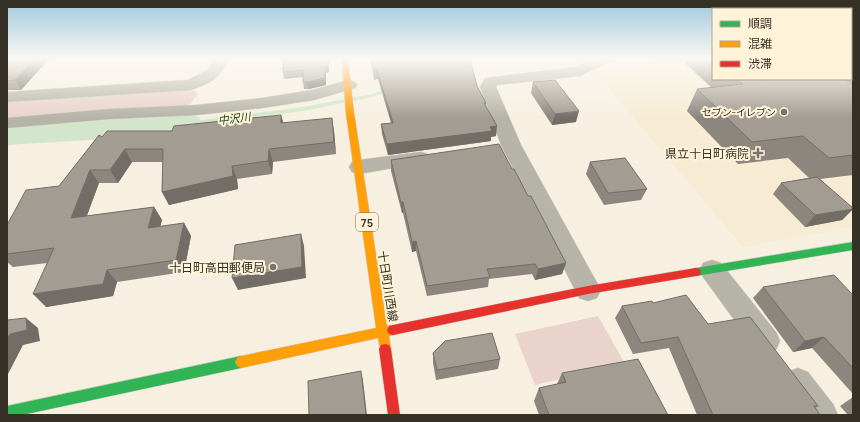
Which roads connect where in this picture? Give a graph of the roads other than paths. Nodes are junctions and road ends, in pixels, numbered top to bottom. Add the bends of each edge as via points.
1 (208, 79) edge
2 (348, 79) edge
3 (512, 79) edge
4 (203, 80) junction
5 (349, 87) junction
6 (7, 98) edge
7 (196, 110) junction
8 (7, 123) edge
9 (442, 155) edge
10 (358, 167) junction
11 (853, 246) edge
12 (712, 270) junction
13 (588, 290) junction
14 (383, 332) junction
15 (7, 412) edge
16 (394, 415) edge
17 (822, 415) edge

1 - 4 street
2 - 5 street, 75
3 - 13 street via 491,81 488,87 503,146
4 - 6 street via 190,85
4 - 7 street via 205,91
5 - 7 street via 262,103
5 - 10 street, 十日町川西線 / 75
7 - 8 street via 108,114
9 - 10 street
10 - 14 street, 十日町川西線 / 75
11 - 12 street
12 - 13 street
12 - 17 street
13 - 14 street
14 - 15 street
14 - 16 street, 十日町川西線 / 75

